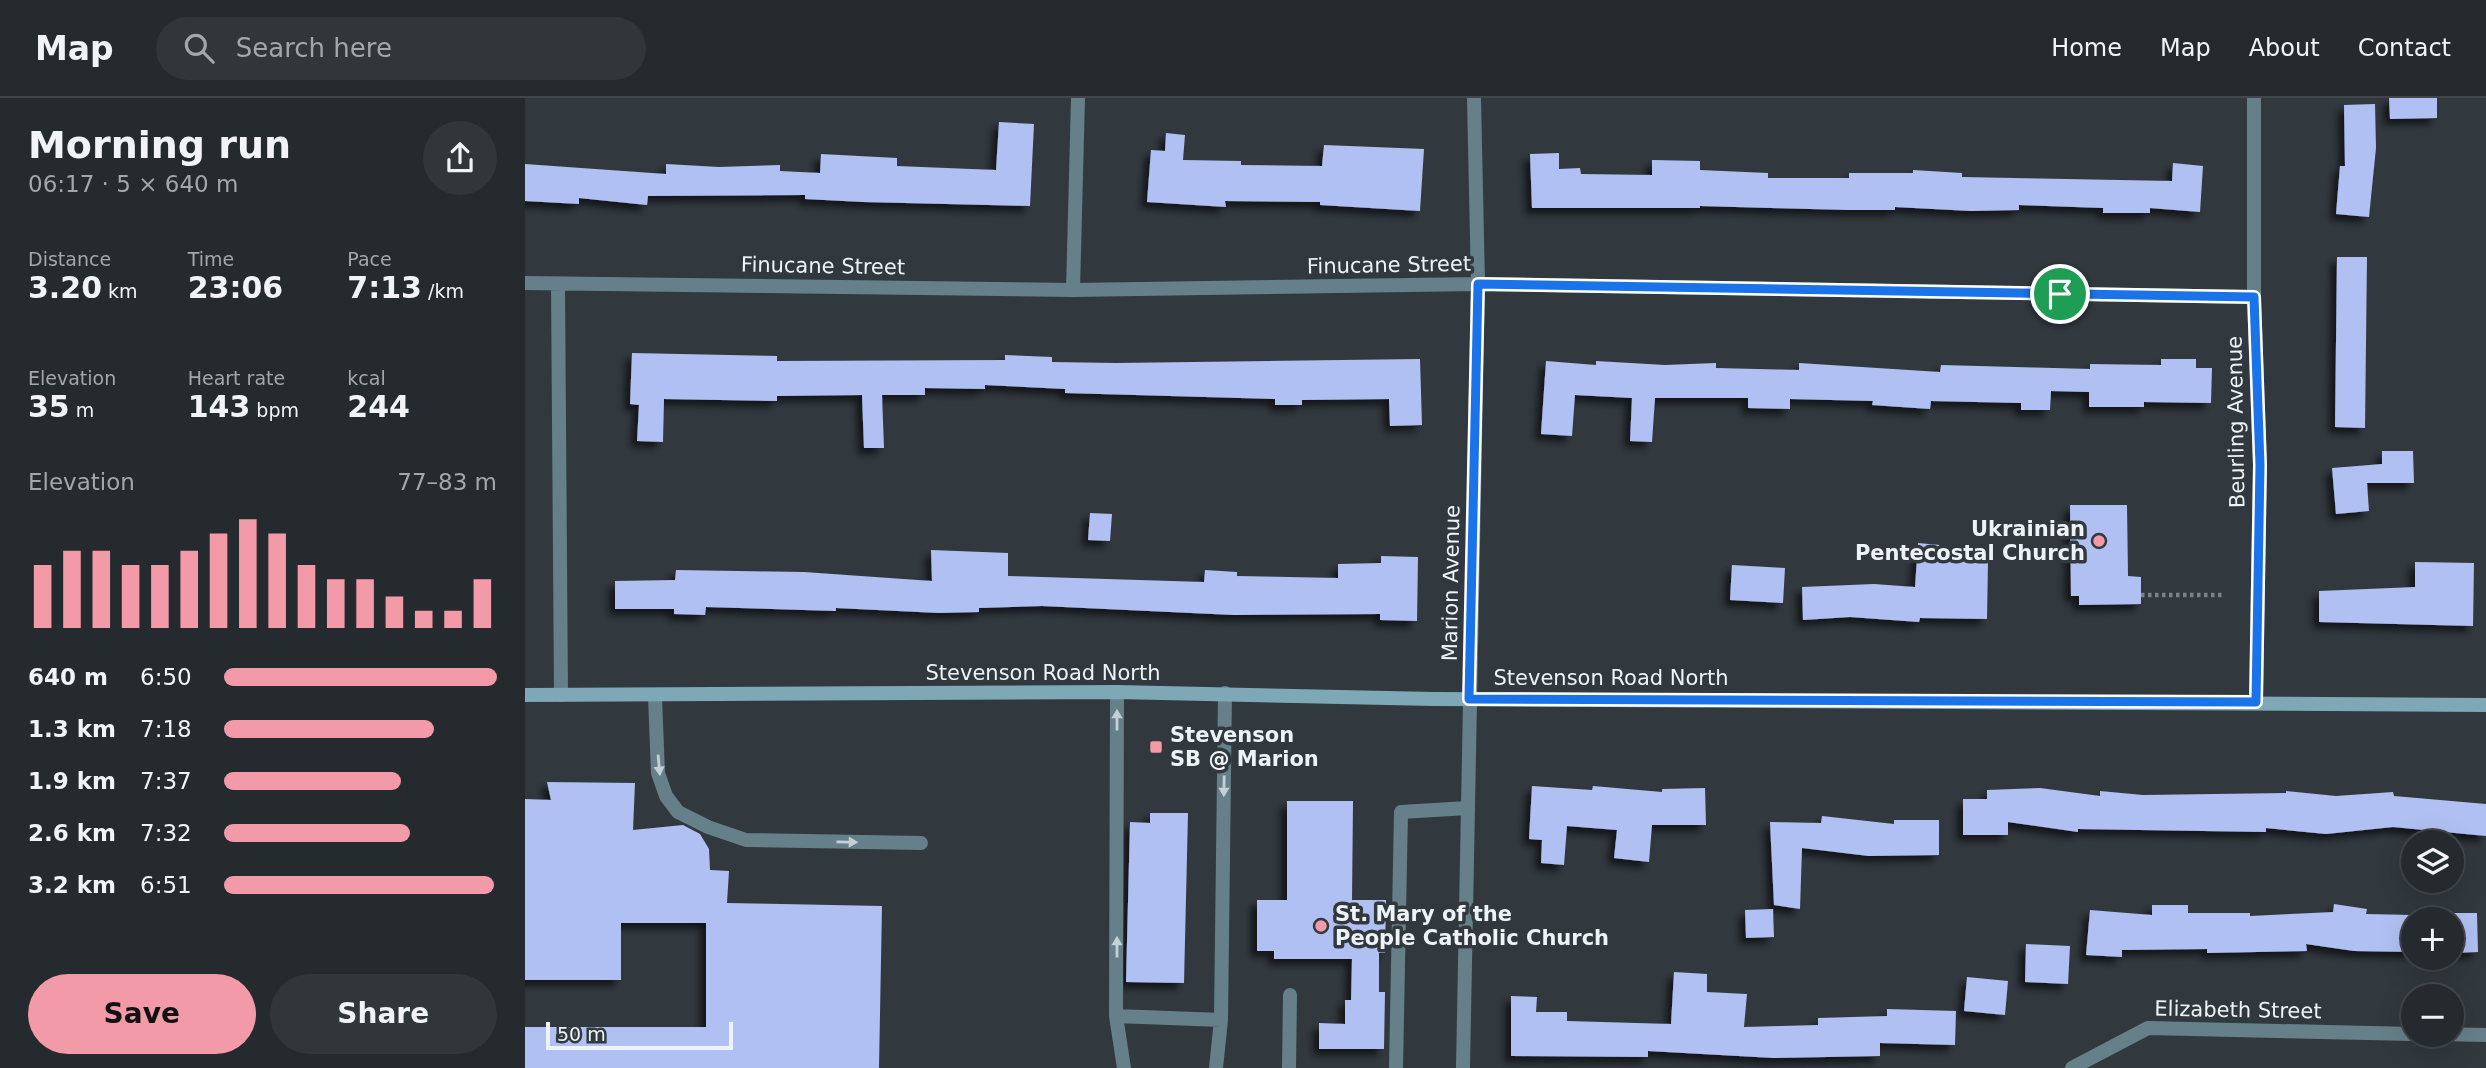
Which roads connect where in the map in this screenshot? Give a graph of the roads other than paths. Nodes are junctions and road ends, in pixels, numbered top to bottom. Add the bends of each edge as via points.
1 (1079, 98) edge
2 (1474, 98) edge
3 (2254, 98) edge
4 (525, 283) edge
5 (558, 284) junction
6 (1478, 284) junction
7 (1073, 290) junction
8 (2254, 297) junction
9 (1117, 692) junction
10 (1225, 694) junction
11 (525, 695) edge
12 (561, 695) junction
13 (655, 696) junction
14 (1469, 699) junction
15 (2256, 702) junction
16 (2486, 705) edge
17 (1468, 808) junction
18 (921, 843) dead end
19 (1290, 995) dead end
20 (1117, 1016) junction
21 (1221, 1020) junction
22 (2401, 1034) edge
23 (2464, 1035) edge
24 (2486, 1035) edge
25 (1124, 1068) edge
26 (1216, 1068) edge
27 (1289, 1068) edge
28 (1396, 1068) edge
29 (1463, 1068) edge
30 (2073, 1068) edge

1 - 7 street
2 - 6 street, Marion Avenue
3 - 8 street, Beurling Avenue
4 - 5 street, Finucane Street
5 - 7 street, Finucane Street
5 - 12 street
6 - 7 street, Finucane Street
6 - 8 street, Finucane Street
6 - 14 street, Marion Avenue
8 - 15 street, Beurling Avenue via 2260,465
9 - 10 main road, Stevenson Road North
9 - 13 main road, Stevenson Road North
20 -> 9 street
10 - 14 main road, Stevenson Road North
10 -> 21 street
11 - 12 main road, Stevenson Road North
12 - 13 main road, Stevenson Road North
13 -> 18 street via 658,773 678,812 746,840
14 - 15 main road, Stevenson Road North
14 - 17 street, Marion Avenue
15 - 16 main road, Stevenson Road North
17 - 28 street via 1401,812
17 - 29 street, Marion Avenue
19 - 27 street
20 - 21 street
20 - 25 street
21 - 26 street
22 - 30 street, Elizabeth Street via 2148,1028
23 - 24 street

